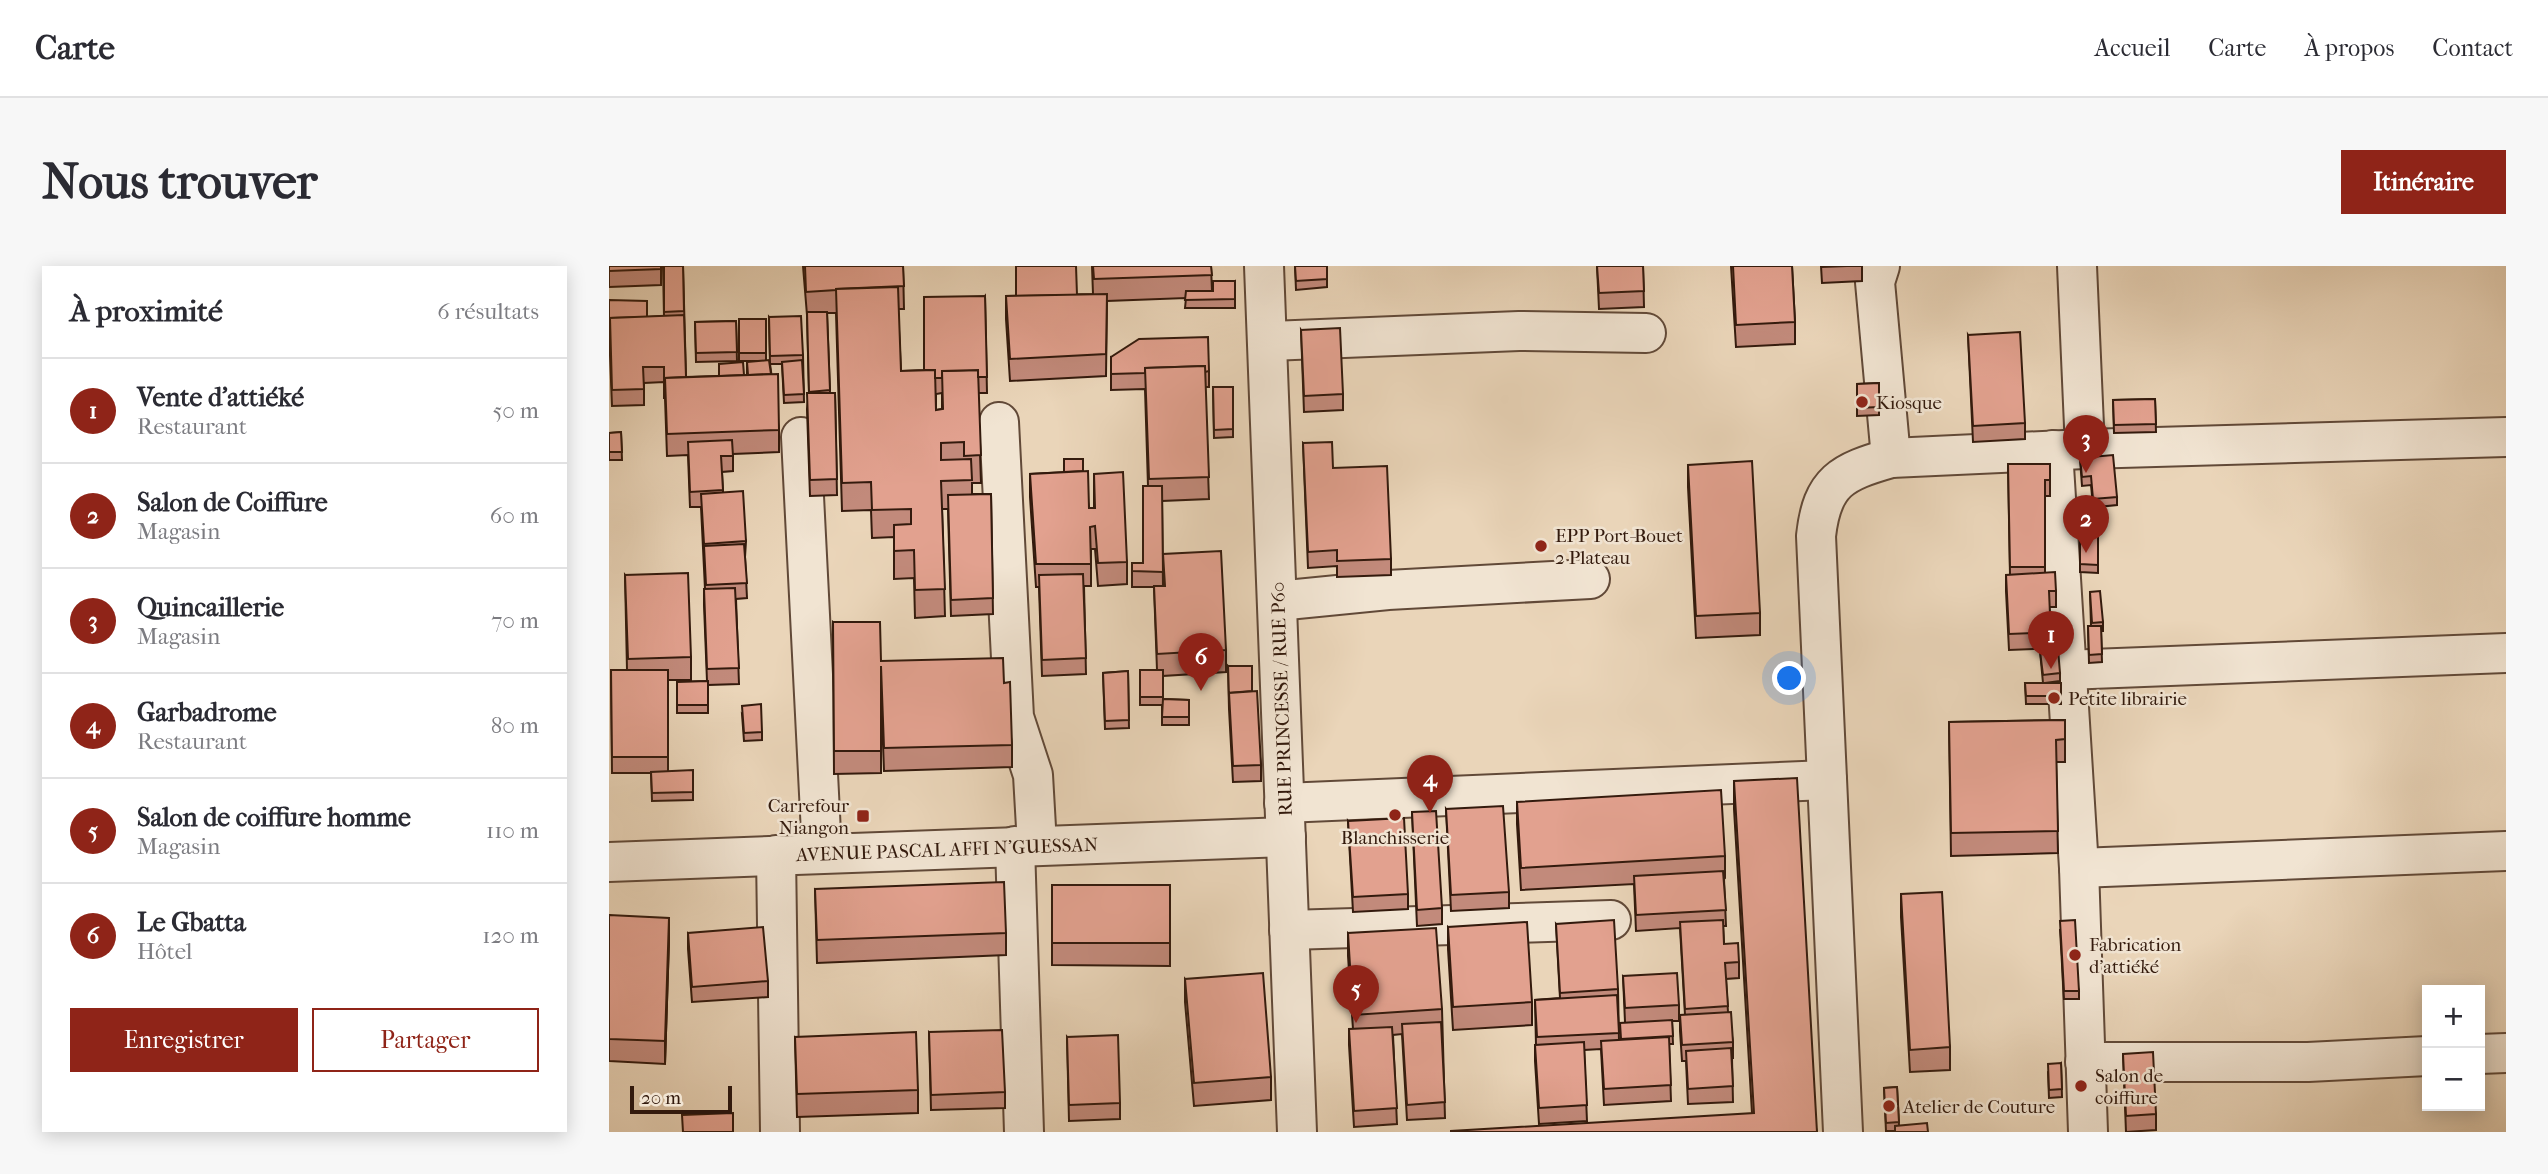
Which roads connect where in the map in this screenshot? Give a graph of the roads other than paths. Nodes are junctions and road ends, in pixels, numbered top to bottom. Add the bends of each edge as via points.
1 (1264, 266) edge
2 (1880, 266) edge
3 (2077, 266) edge
4 (1646, 333) dead end
5 (1268, 341) junction
6 (999, 422) dead end
7 (801, 437) dead end
8 (2506, 438) edge
9 (2069, 450) junction
10 (1891, 458) junction
11 (1590, 579) dead end
12 (1277, 601) junction
13 (2506, 653) edge
14 (2065, 670) junction
15 (1826, 780) junction
16 (1285, 820) junction
17 (1026, 846) junction
18 (2506, 851) edge
19 (822, 853) junction
20 (776, 855) junction
21 (609, 862) edge
22 (2079, 868) junction
23 (1611, 920) edge
24 (1289, 930) junction
25 (2506, 1053) edge
26 (2485, 1054) edge
27 (2422, 1056) edge
28 (2085, 1062) junction
29 (780, 1132) edge
30 (1024, 1132) edge
31 (1297, 1132) edge
32 (1843, 1132) edge
33 (2088, 1132) edge

1 - 5 street, RUE PRINCESSE / RUE P60
2 - 10 street via 1875,282
3 - 9 street
4 - 5 street via 1492,332
5 - 12 street, RUE PRINCESSE / RUE P60
6 - 17 street via 1014,717 1033,775
7 - 19 street
8 - 9 street
9 - 10 street
9 - 14 street
10 - 15 street via 1835,481 1818,512
11 - 12 street
12 - 16 street, RUE PRINCESSE / RUE P60
13 - 14 street
14 - 22 street
15 - 16 street, AVENUE PASCAL AFFI N'GUESSAN
15 - 32 street
16 - 17 street, AVENUE PASCAL AFFI N'GUESSAN
16 - 24 street, RUE PRINCESSE / RUE P60
17 - 19 street, AVENUE PASCAL AFFI N'GUESSAN
17 - 30 street
18 - 22 street
19 - 20 street, AVENUE PASCAL AFFI N'GUESSAN
20 - 21 street, AVENUE PASCAL AFFI N'GUESSAN
20 - 29 street
22 - 28 street
23 - 24 street
24 - 31 street, RUE PRINCESSE / RUE P60
25 - 26 street
27 - 28 street via 2308,1062
28 - 33 street

